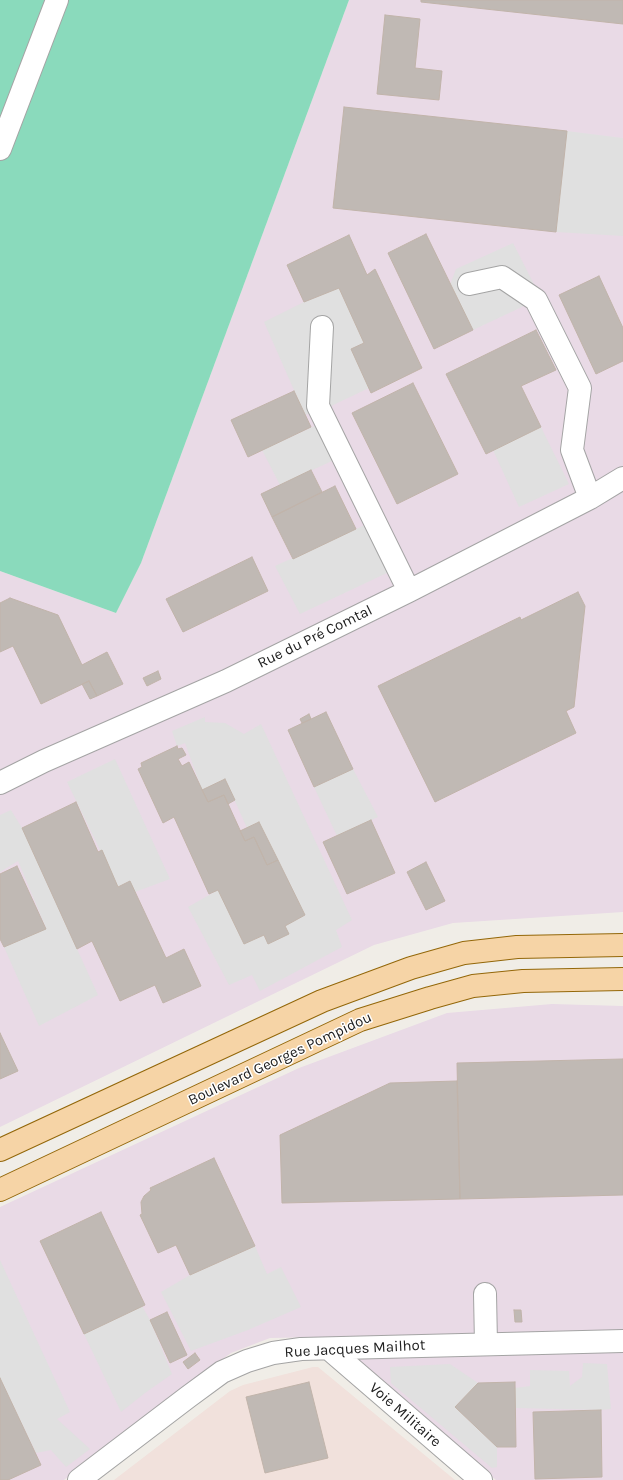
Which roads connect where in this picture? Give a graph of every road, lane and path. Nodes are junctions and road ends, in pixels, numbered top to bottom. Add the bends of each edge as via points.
1 (57, 0) edge
2 (0, 149) edge
3 (469, 284) dead end
4 (322, 327) dead end
5 (623, 478) edge
6 (590, 498) junction
7 (409, 591) junction
8 (0, 783) edge
9 (623, 945) edge
10 (623, 979) edge
11 (0, 1150) edge
12 (0, 1190) edge
13 (485, 1294) dead end
14 (623, 1341) edge
15 (486, 1344) junction
16 (329, 1349) junction
17 (79, 1480) edge
18 (481, 1480) edge

1 - 2 street
3 - 6 street via 502,277 536,300 580,388 572,450
4 - 7 street via 318,406
5 - 6 street, Rue du Pré Comtal
6 - 7 street, Rue du Pré Comtal
7 - 8 street, Rue du Pré Comtal via 226,681
9 - 11 main road, Boulevard Georges Pompidou via 509,948 464,953 411,968 322,1002
10 - 12 main road, Boulevard Georges Pompidou via 523,981 473,986 360,1020
13 - 15 street
14 - 15 street, Rue Jacques Mailhot
15 - 16 street, Rue Jacques Mailhot
16 - 17 street, Rue Jacques Mailhot via 301,1349 273,1354 222,1372
16 - 18 street, Voie Militaire

